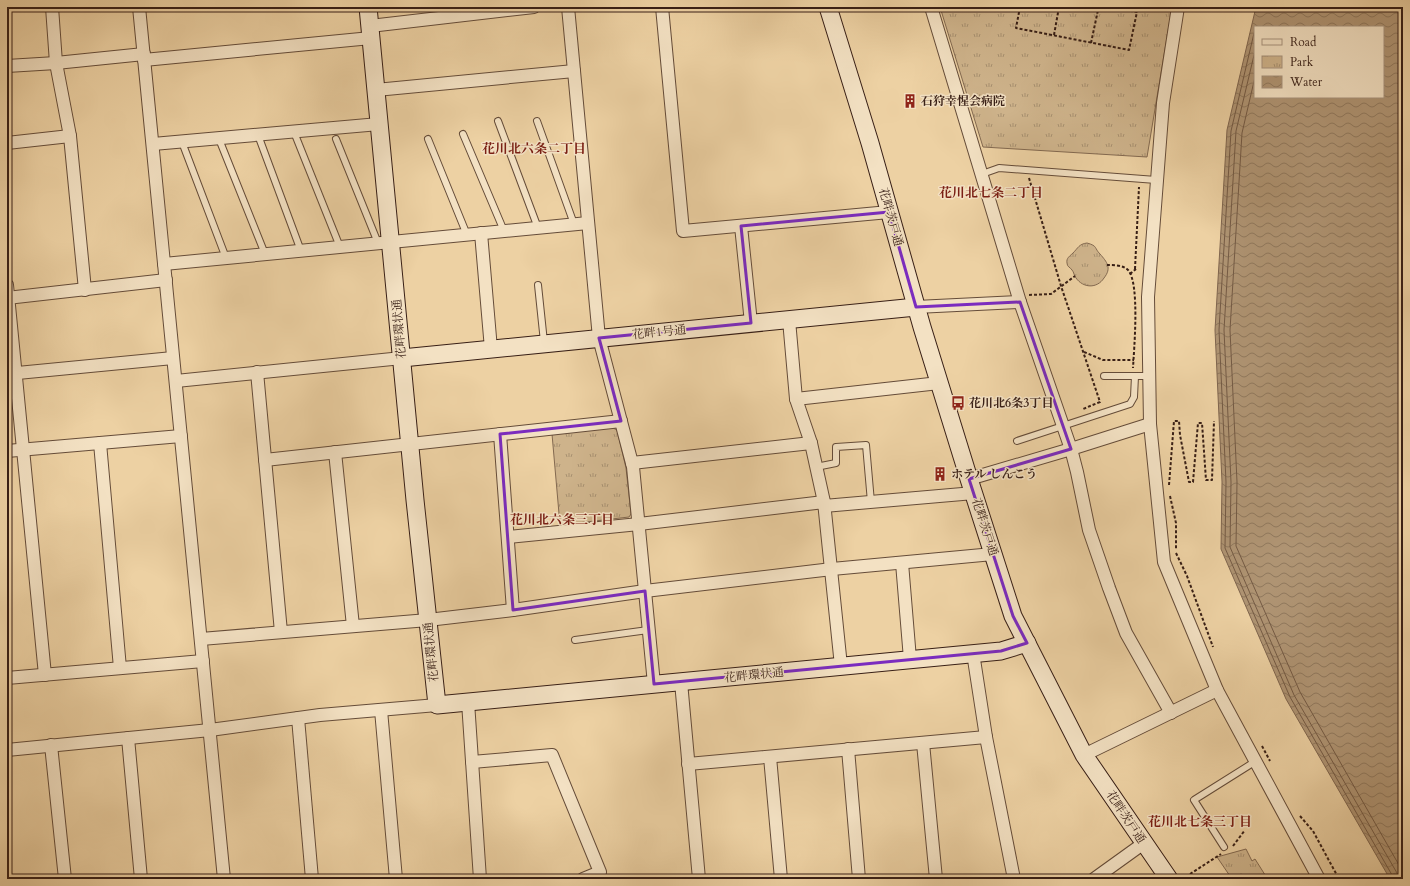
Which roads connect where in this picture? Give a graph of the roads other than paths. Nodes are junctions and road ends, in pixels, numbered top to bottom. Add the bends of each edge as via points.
1 (52, 7) edge
2 (139, 7) edge
3 (368, 7) edge
4 (534, 7) edge
5 (568, 7) edge
6 (662, 7) edge
7 (828, 7) edge
8 (932, 7) edge
9 (1178, 7) edge
10 (370, 32) junction
11 (144, 57) junction
12 (56, 63) junction
13 (7, 66) edge
14 (574, 71) junction
15 (376, 90) junction
16 (498, 121) dead end
17 (537, 121) dead end
18 (379, 124) junction
19 (294, 132) junction
20 (463, 134) dead end
21 (258, 135) junction
22 (70, 136) junction
23 (219, 138) junction
24 (336, 139) dead end
25 (428, 139) dead end
26 (182, 142) junction
27 (7, 143) edge
28 (153, 144) junction
29 (982, 174) junction
30 (1156, 180) junction
31 (889, 212) junction
32 (588, 223) junction
33 (574, 224) junction
34 (741, 226) junction
35 (538, 228) junction
36 (504, 231) junction
37 (481, 233) junction
38 (467, 234) junction
39 (384, 243) junction
40 (340, 247) junction
41 (301, 251) junction
42 (265, 254) junction
43 (226, 258) junction
44 (164, 264) junction
45 (166, 280) junction
46 (7, 285) edge
47 (538, 285) dead end
48 (85, 290) junction
49 (8, 298) edge
50 (1019, 299) junction
51 (916, 307) junction
52 (789, 320) junction
53 (752, 323) junction
54 (599, 338) junction
55 (544, 344) junction
56 (491, 349) junction
57 (174, 358) junction
58 (402, 358) junction
59 (256, 372) junction
60 (11, 373) edge
61 (1104, 376) dead end
62 (1135, 376) junction
63 (1148, 376) junction
64 (176, 381) junction
65 (939, 383) junction
66 (796, 399) junction
67 (621, 421) junction
68 (1150, 424) junction
69 (1064, 426) junction
70 (500, 434) junction
71 (181, 436) junction
72 (1017, 441) dead end
73 (100, 443) junction
74 (812, 443) junction
75 (410, 444) junction
76 (1072, 449) junction
77 (23, 450) junction
78 (7, 451) edge
79 (334, 452) junction
80 (265, 460) junction
81 (632, 463) junction
82 (816, 467) junction
83 (971, 486) junction
84 (871, 502) junction
85 (824, 504) junction
86 (638, 524) junction
87 (508, 537) junction
88 (993, 554) junction
89 (902, 563) junction
90 (832, 570) junction
91 (645, 591) junction
92 (513, 610) junction
93 (428, 620) junction
94 (353, 626) junction
95 (648, 630) junction
96 (281, 632) junction
97 (201, 639) junction
98 (575, 640) dead end
99 (1027, 643) junction
100 (973, 653) junction
101 (910, 659) junction
102 (203, 661) junction
103 (841, 666) junction
104 (120, 668) junction
105 (45, 675) junction
106 (7, 678) edge
107 (681, 682) junction
108 (654, 684) junction
109 (1217, 690) junction
110 (468, 702) junction
111 (437, 705) junction
112 (381, 710) junction
113 (1171, 713) junction
114 (298, 718) junction
115 (210, 730) junction
116 (986, 737) junction
117 (128, 738) junction
118 (923, 743) junction
119 (51, 745) junction
120 (7, 750) edge
121 (848, 750) junction
122 (1084, 755) junction
123 (770, 757) junction
124 (472, 762) junction
125 (1256, 762) junction
126 (688, 764) junction
127 (1144, 844) junction
128 (1224, 847) dead end
129 (65, 879) edge
130 (141, 879) edge
131 (224, 879) edge
132 (312, 879) edge
133 (396, 879) edge
134 (480, 879) edge
135 (583, 879) edge
136 (699, 879) edge
137 (781, 879) edge
138 (859, 879) edge
139 (936, 879) edge
140 (1014, 879) edge
141 (1094, 879) edge
142 (1169, 879) edge
143 (1319, 879) edge

1 - 12 street
2 - 11 street
3 - 10 street, 花畔環状通
4 - 10 street
5 - 14 street
6 - 34 street via 683,231
7 - 31 street, 花畔茨戸通
8 - 29 street
9 - 30 street via 1163,103
10 - 11 street
10 - 15 street, 花畔環状通
11 - 12 street
11 - 28 street
12 - 13 street
12 - 22 street
14 - 15 street
14 - 32 street
15 - 18 street, 花畔環状通
16 - 35 lane
17 - 33 lane
18 - 19 street
18 - 39 street, 花畔環状通
19 - 21 street
19 - 40 lane
20 - 36 lane
21 - 23 street
21 - 41 lane
22 - 27 street
22 - 48 street
23 - 26 street
23 - 42 lane
24 - 39 lane
25 - 38 lane
26 - 28 street
26 - 43 lane
28 - 44 street
29 - 30 lane via 999,168
29 - 50 street
30 - 63 street via 1148,297
31 - 34 street
31 - 51 street, 花畔茨戸通
32 - 33 street
32 - 54 street
33 - 35 street
34 - 53 street
35 - 36 street
36 - 37 street
37 - 38 street
37 - 56 street
38 - 39 street
39 - 40 street
39 - 58 street, 花畔環状通
40 - 41 street
41 - 42 street
42 - 43 street
43 - 44 street
44 - 45 street
45 - 48 street
45 - 57 street
46 - 49 street
47 - 55 lane
48 - 49 street
49 - 60 street
50 - 51 street
50 - 69 street
51 - 52 street, 花畔1号通
51 - 65 street, 花畔茨戸通
52 - 53 street, 花畔1号通
52 - 66 street
53 - 54 street, 花畔1号通
54 - 55 street, 花畔1号通
54 - 67 street
55 - 56 street, 花畔1号通
56 - 58 street, 花畔1号通
57 - 60 street
57 - 64 street
58 - 59 street
58 - 75 street, 花畔環状通
59 - 64 street
59 - 80 street
60 - 77 street
61 - 62 lane
62 - 63 lane
62 - 69 lane via 1134,397 1130,404
63 - 68 street
64 - 71 street
65 - 66 street
65 - 83 street, 花畔茨戸通
66 - 74 street
67 - 70 street
67 - 81 street
68 - 76 street
68 - 109 street via 1164,562
69 - 72 lane
69 - 76 street
70 - 75 street
70 - 87 street
71 - 73 street
71 - 97 street
73 - 77 street
73 - 104 street
74 - 81 street
74 - 82 street
75 - 79 street
75 - 93 street, 花畔環状通
76 - 83 street
76 - 113 street via 1089,530 1126,634
77 - 78 street
77 - 105 street
79 - 80 street
79 - 94 street
80 - 96 street
81 - 86 street
82 - 84 lane via 836,463 836,447 866,445
82 - 85 street
83 - 84 street
83 - 88 street, 花畔茨戸通
84 - 85 street
85 - 86 street
85 - 90 street
86 - 87 street
86 - 91 street
87 - 92 street
88 - 89 street
88 - 99 street, 花畔茨戸通 via 1014,616
89 - 90 street
89 - 101 street
90 - 91 street
90 - 103 street
91 - 92 street
91 - 95 street
92 - 93 street
93 - 94 street
93 - 111 street, 花畔環状通
94 - 96 street
95 - 98 lane
95 - 108 street
96 - 97 street
97 - 102 street
99 - 100 street, 花畔環状通 via 1001,651
99 - 122 street, 花畔茨戸通
100 - 101 street, 花畔環状通
100 - 116 street
101 - 103 street, 花畔環状通
102 - 104 street
102 - 115 street
103 - 107 street, 花畔環状通
104 - 105 street
105 - 106 street
107 - 108 street, 花畔環状通
107 - 126 street
108 - 110 street, 花畔環状通
109 - 113 street
109 - 125 street
110 - 111 street, 花畔環状通
110 - 124 street
111 - 112 street
112 - 114 street
112 - 133 street
113 - 122 street
114 - 115 street
114 - 132 street
115 - 117 street
115 - 131 street
116 - 118 street
116 - 140 street
117 - 119 street
117 - 130 street
118 - 121 street
118 - 139 street
119 - 120 street
119 - 129 street
121 - 123 street
121 - 138 street
122 - 127 street, 花畔茨戸通
123 - 126 street
123 - 137 street
124 - 134 street
124 - 135 street via 552,755 600,872
125 - 128 lane via 1194,800
125 - 143 street
126 - 136 street
127 - 141 street
127 - 142 street, 花畔茨戸通

